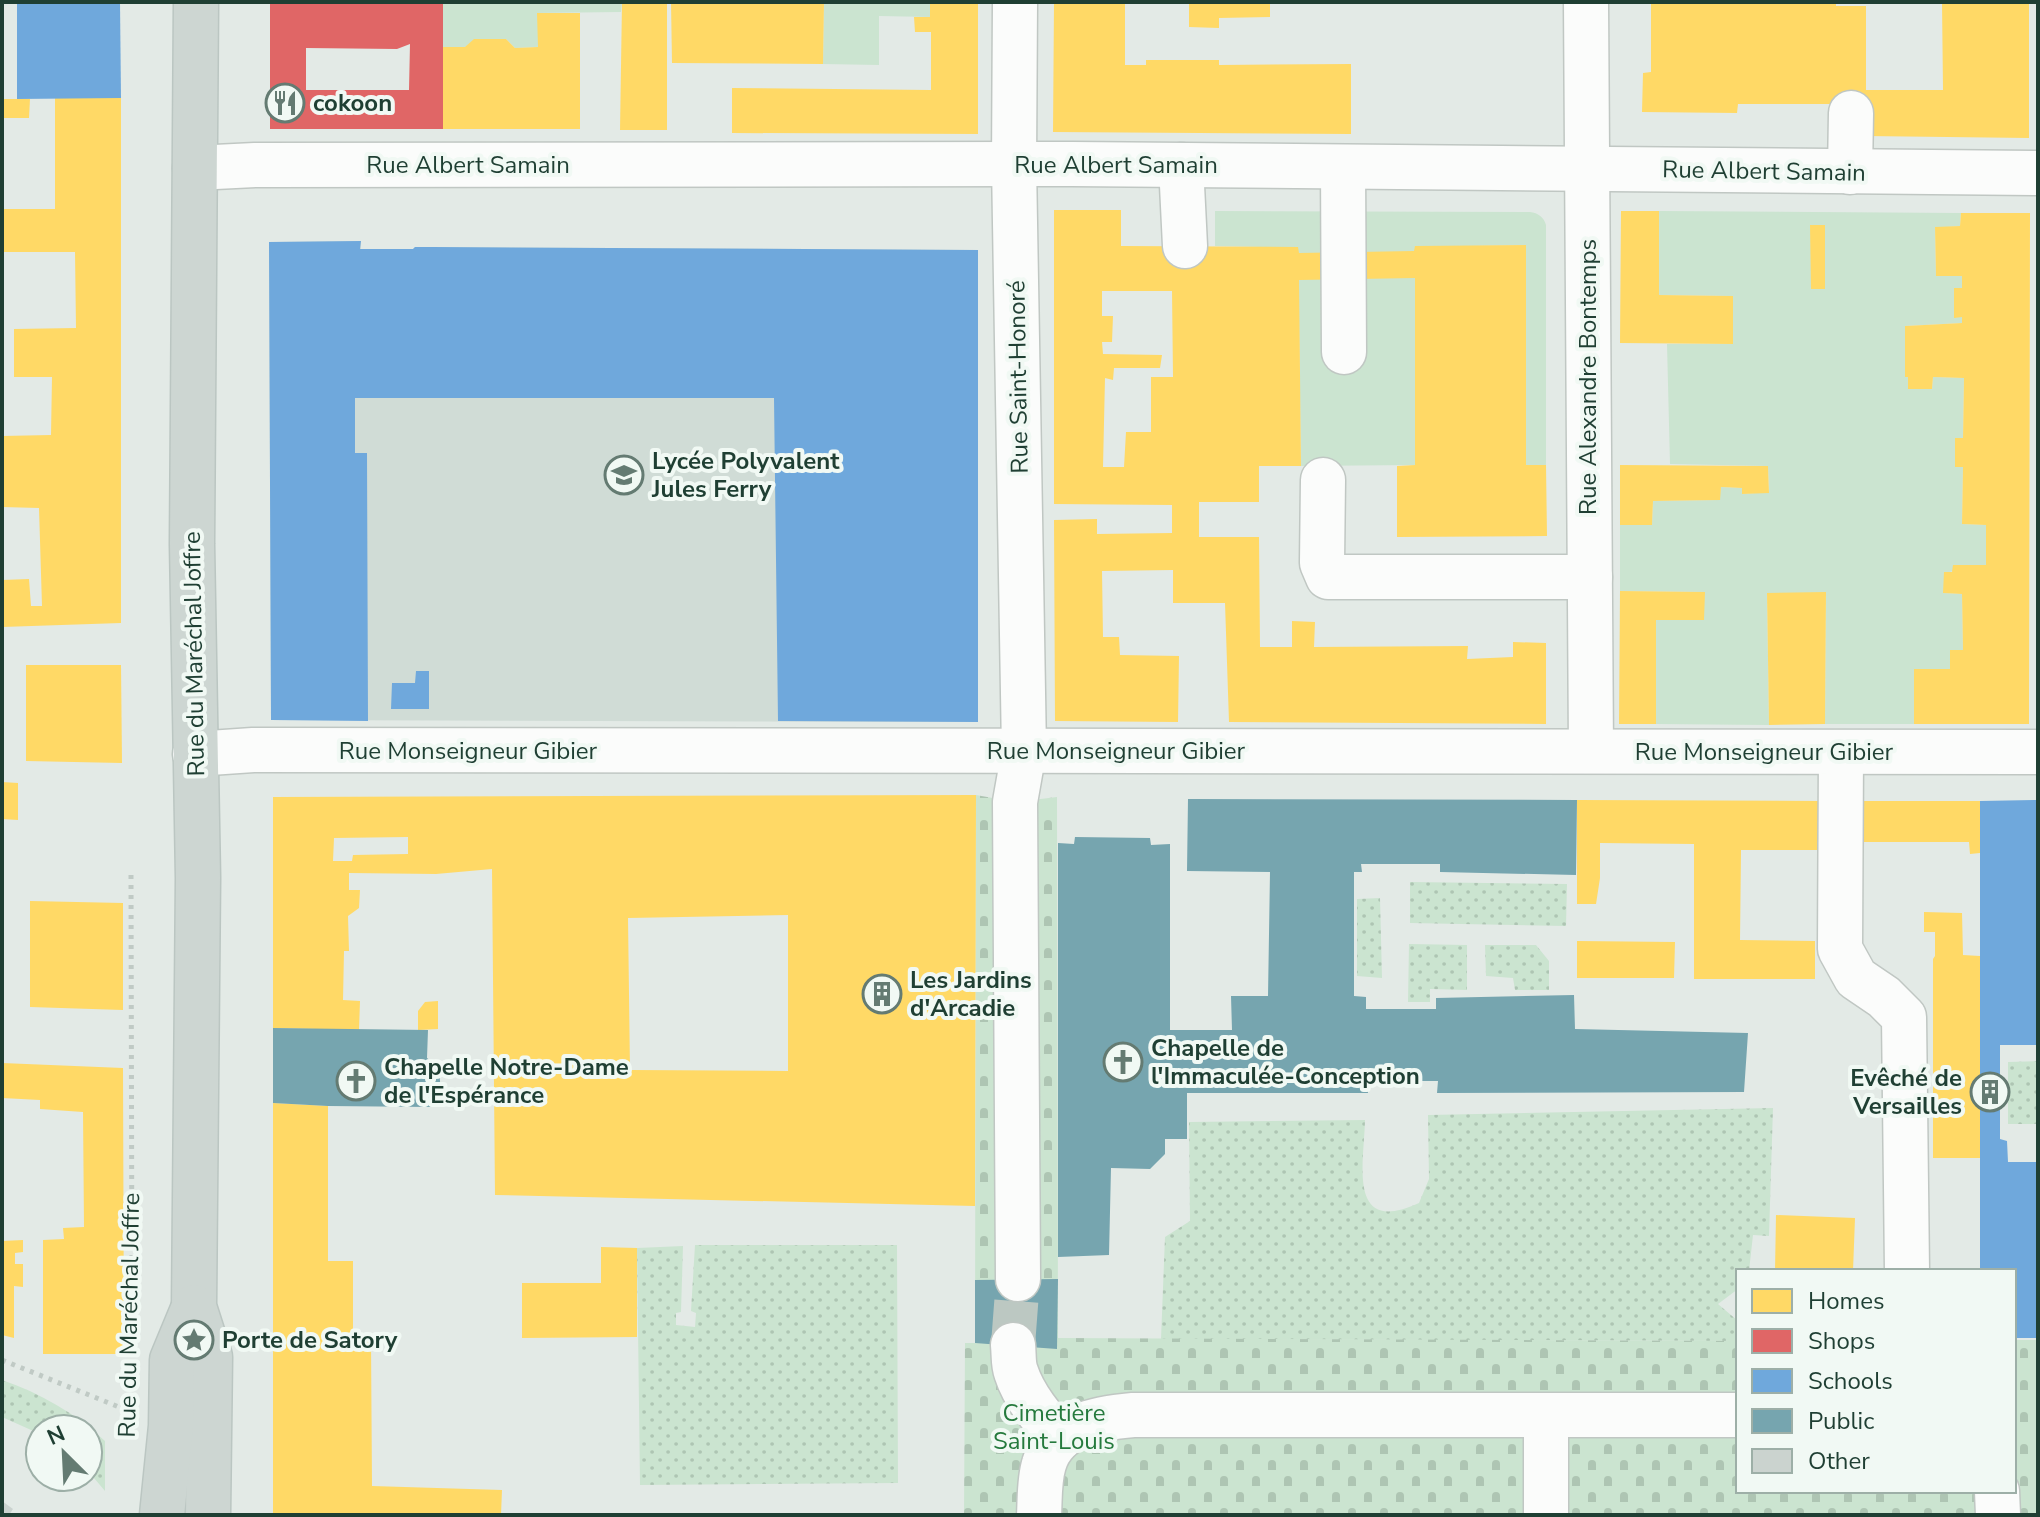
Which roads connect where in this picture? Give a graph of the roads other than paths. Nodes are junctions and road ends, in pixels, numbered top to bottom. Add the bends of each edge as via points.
1 (196, 2) edge
2 (1015, 2) edge
3 (1586, 2) edge
4 (1851, 113) dead end
5 (1014, 164) junction
6 (1181, 165) junction
7 (1343, 167) junction
8 (195, 168) junction
9 (1587, 169) junction
10 (1850, 172) junction
11 (2038, 173) edge
12 (1185, 246) dead end
13 (1344, 352) dead end
14 (1323, 480) dead end
15 (1397, 547) dead end
16 (1590, 562) junction
17 (1024, 751) junction
18 (1591, 751) junction
19 (2038, 752) edge
20 (1841, 753) junction
21 (195, 754) junction
22 (1907, 1269) edge
23 (1018, 1279) tunnel mouth
24 (194, 1307) junction
25 (1013, 1345) tunnel mouth
26 (1736, 1415) edge
27 (1546, 1416) junction
28 (1060, 1438) junction
29 (1997, 1493) edge
30 (162, 1515) edge
31 (208, 1515) edge
32 (1039, 1515) edge
33 (1546, 1515) edge
34 (1998, 1515) edge

1 - 8 main road, Rue du Maréchal Joffre
2 - 5 street, Rue Saint-Honoré
3 - 9 street, Rue Alexandre Bontemps
4 - 10 street
5 - 6 street, Rue Albert Samain
5 - 8 street, Rue Albert Samain
5 - 17 street, Rue Saint-Honoré
6 - 7 street, Rue Albert Samain
6 - 12 street
7 - 9 street, Rue Albert Samain
7 - 13 street
8 - 21 main road, Rue du Maréchal Joffre
9 - 10 street, Rue Albert Samain
9 - 16 street, Rue Alexandre Bontemps
10 - 11 street, Rue Albert Samain
14 - 16 street via 1322,563 1328,577
15 - 16 street
16 - 18 street, Rue Alexandre Bontemps
17 - 18 street, Rue Monseigneur Gibier
17 - 21 street, Rue Monseigneur Gibier
17 - 23 street, Rue Saint-Honoré via 1015,802
18 - 20 street, Rue Monseigneur Gibier
19 - 20 street, Rue Monseigneur Gibier
20 - 22 street via 1840,949 1856,978 1904,1017
21 - 24 main road, Rue du Maréchal Joffre
24 - 30 main road, Rue du Maréchal Joffre via 172,1360
24 - 31 main road, Rue du Maréchal Joffre via 210,1357
25 - 28 street via 1024,1390
26 - 27 street
27 - 28 street via 1133,1415 1103,1418
27 - 33 street
28 - 32 street via 1044,1463
29 - 34 street

